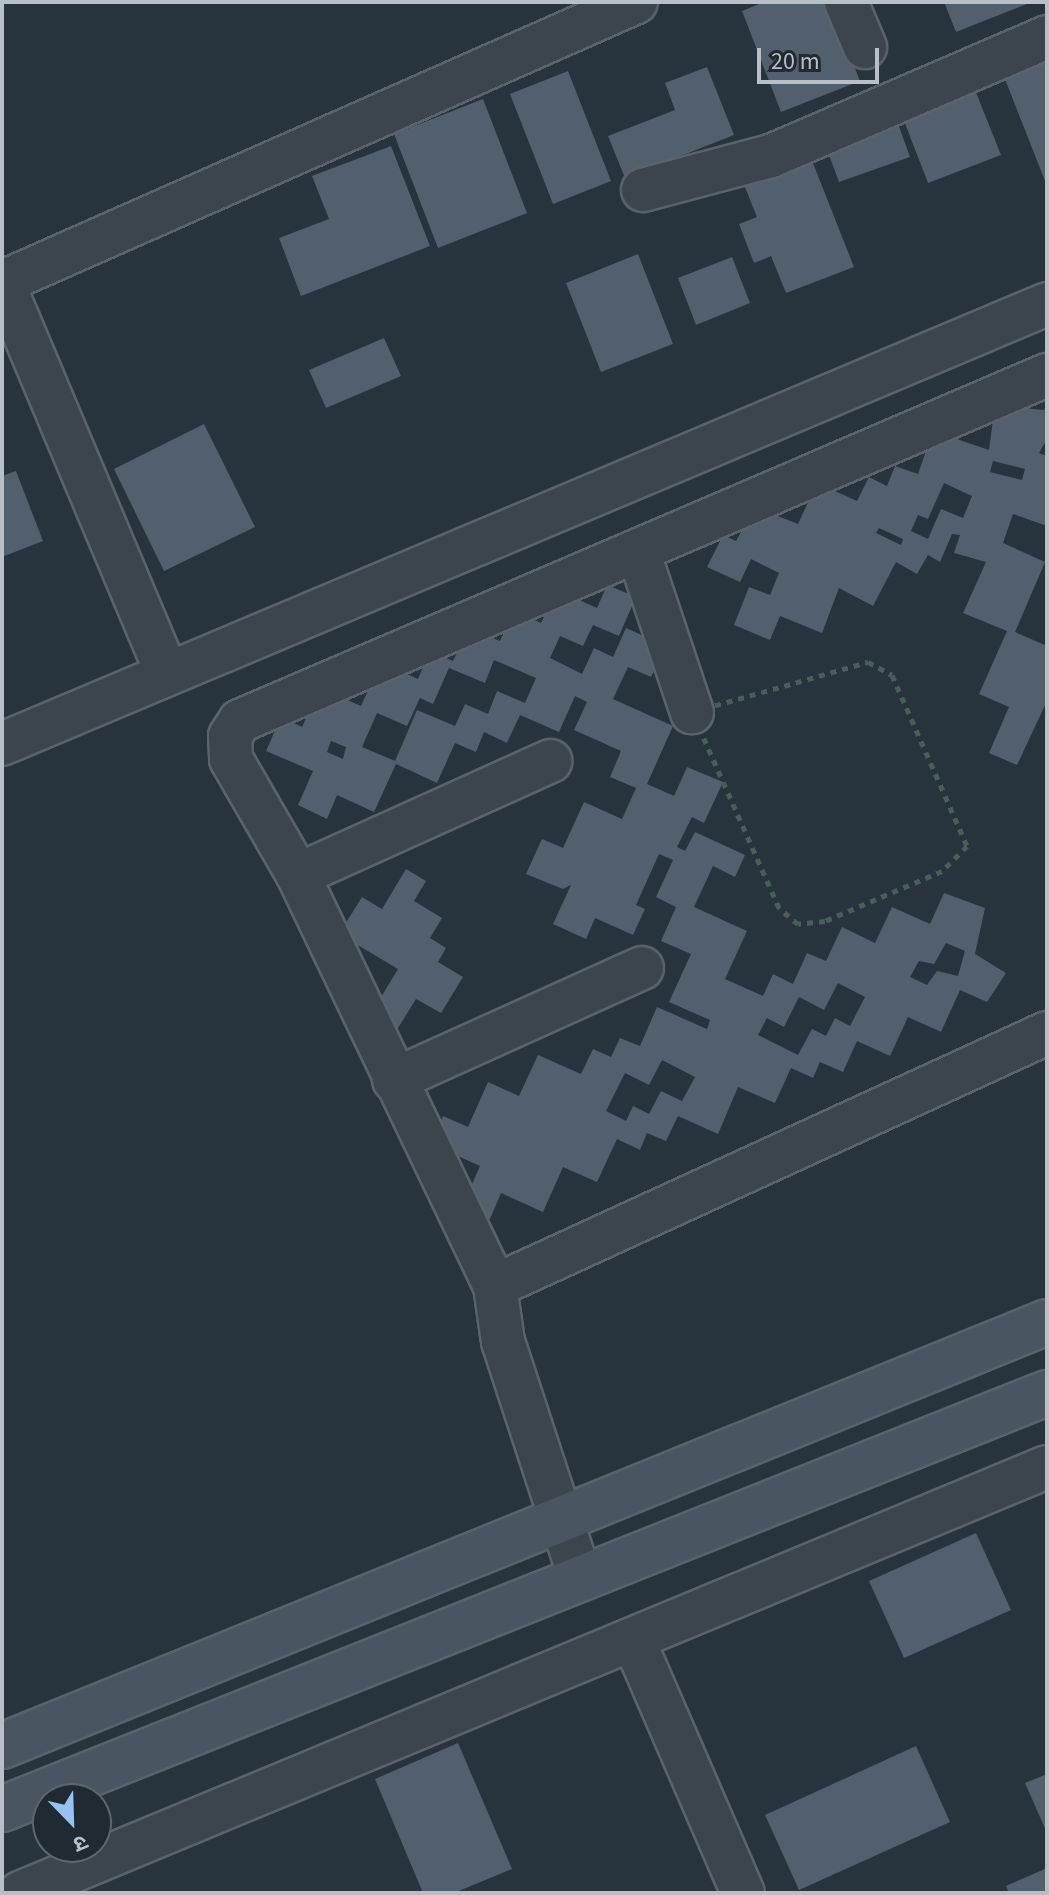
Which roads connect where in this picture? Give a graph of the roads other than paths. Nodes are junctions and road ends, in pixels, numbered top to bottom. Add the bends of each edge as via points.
1 (636, 2) edge
2 (846, 2) edge
3 (1047, 37) edge
4 (865, 47) dead end
5 (643, 190) dead end
6 (2, 282) edge
7 (1047, 304) edge
8 (1047, 375) edge
9 (639, 554) junction
10 (167, 674) junction
11 (692, 712) road end
12 (2, 744) edge
13 (551, 761) dead end
14 (298, 875) junction
15 (642, 968) dead end
16 (1047, 1033) edge
17 (394, 1080) junction
18 (495, 1286) junction
19 (1032, 1328) edge
20 (1044, 1402) edge
21 (1047, 1467) edge
22 (556, 1522) junction
23 (579, 1574) junction
24 (633, 1639) junction
25 (2, 1746) edge
26 (2, 1809) edge
27 (20, 1893) edge
28 (743, 1893) edge

1 - 6 street
2 - 4 street
3 - 5 street via 771,156
6 - 10 street
7 - 10 street
8 - 9 street
9 - 11 street
9 - 14 street via 234,725 231,759
10 - 12 street
13 - 14 street
14 - 17 street
15 - 17 street
16 - 18 street
17 - 18 street
18 - 22 street via 503,1342
19 - 20 street
19 - 22 street
20 - 23 street
21 - 24 street
22 - 23 street
22 - 25 street
23 - 26 street
24 - 27 street
24 - 28 street

